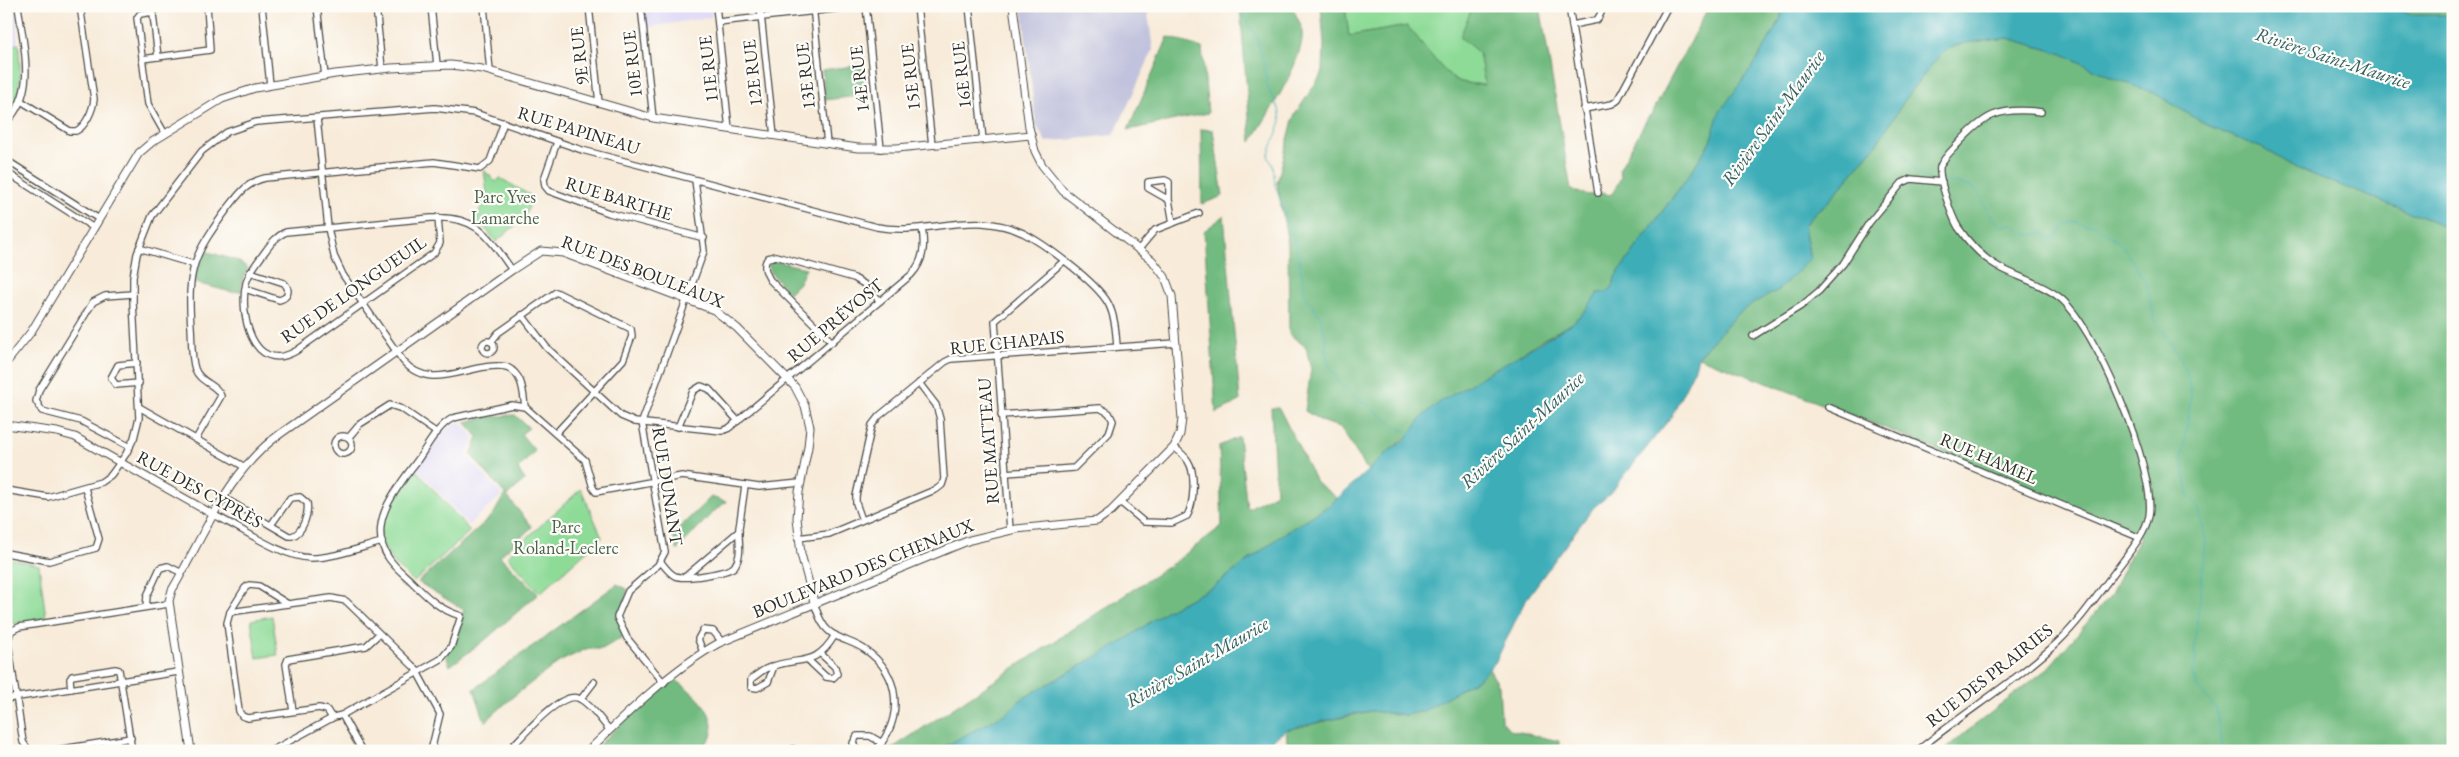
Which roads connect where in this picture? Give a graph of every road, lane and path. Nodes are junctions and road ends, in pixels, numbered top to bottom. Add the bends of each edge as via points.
1 (18, 6) edge
2 (80, 6) edge
3 (207, 6) edge
4 (262, 6) edge
5 (317, 6) edge
6 (376, 6) edge
7 (431, 6) edge
8 (484, 6) edge
9 (589, 6) edge
10 (642, 6) edge
11 (716, 6) edge
12 (760, 6) edge
13 (861, 6) edge
14 (866, 6) edge
15 (917, 6) edge
16 (968, 6) edge
17 (1013, 6) edge
18 (1569, 6) edge
19 (1600, 6) edge
20 (1668, 6) edge
21 (153, 9) edge
22 (813, 9) edge
23 (762, 17) junction
24 (718, 22) junction
25 (1572, 25) junction
26 (158, 57) junction
27 (142, 59) junction
28 (437, 65) junction
29 (382, 69) junction
30 (490, 71) junction
31 (325, 76) junction
32 (270, 85) junction
33 (21, 101) junction
34 (599, 103) junction
35 (1584, 109) junction
36 (2041, 112) dead end
37 (317, 118) junction
38 (653, 118) junction
39 (6, 122) edge
40 (504, 122) junction
41 (730, 129) junction
42 (165, 134) junction
43 (1031, 135) junction
44 (774, 136) junction
45 (983, 140) junction
46 (557, 142) junction
47 (827, 144) junction
48 (932, 145) junction
49 (881, 149) junction
50 (6, 160) edge
51 (6, 172) edge
52 (323, 172) junction
53 (696, 180) junction
54 (1942, 182) junction
55 (49, 188) junction
56 (1598, 193) dead end
57 (43, 196) junction
58 (1169, 200) dead end
59 (1199, 213) dead end
60 (438, 217) junction
61 (99, 219) junction
62 (1173, 223) junction
63 (94, 228) junction
64 (328, 228) junction
65 (922, 228) junction
66 (704, 238) junction
67 (139, 248) junction
68 (1139, 249) junction
69 (1064, 262) junction
70 (193, 264) junction
71 (512, 270) junction
72 (250, 272) junction
73 (245, 289) junction
74 (133, 294) junction
75 (687, 300) junction
76 (880, 302) junction
77 (363, 303) junction
78 (522, 315) junction
79 (1753, 336) dead end
80 (491, 342) dead end
81 (832, 342) junction
82 (1176, 343) junction
83 (1117, 347) junction
84 (397, 352) junction
85 (996, 356) junction
86 (6, 363) edge
87 (137, 363) junction
88 (788, 379) junction
89 (919, 383) junction
90 (139, 384) junction
91 (594, 392) junction
92 (1828, 406) dead end
93 (139, 407) junction
94 (525, 407) junction
95 (1001, 415) junction
96 (738, 420) junction
97 (642, 422) junction
98 (6, 425) edge
99 (678, 427) junction
100 (437, 433) junction
101 (556, 433) junction
102 (349, 437) dead end
103 (196, 439) junction
104 (130, 447) junction
105 (1174, 447) junction
106 (121, 462) junction
107 (244, 466) junction
108 (1005, 473) junction
109 (653, 481) junction
110 (800, 484) junction
111 (745, 486) junction
112 (85, 488) junction
113 (6, 490) edge
114 (224, 498) junction
115 (1120, 502) junction
116 (214, 515) junction
117 (862, 520) junction
118 (271, 526) junction
119 (1010, 530) junction
120 (739, 531) junction
121 (2138, 537) junction
122 (798, 538) junction
123 (382, 542) junction
124 (6, 554) edge
125 (661, 562) junction
126 (182, 573) junction
127 (686, 576) junction
128 (814, 602) junction
129 (168, 604) junction
130 (288, 604) junction
131 (146, 607) junction
132 (230, 612) junction
133 (379, 634) junction
134 (835, 635) junction
135 (722, 642) junction
136 (703, 652) junction
137 (821, 654) junction
138 (808, 660) junction
139 (774, 666) junction
140 (178, 672) junction
141 (417, 672) junction
142 (122, 680) junction
143 (594, 682) dead end
144 (664, 683) junction
145 (71, 688) junction
146 (17, 697) junction
147 (6, 699) edge
148 (581, 699) junction
149 (293, 712) junction
150 (342, 716) junction
151 (332, 718) junction
152 (610, 730) junction
153 (131, 738) junction
154 (882, 743) junction
155 (29, 751) edge
156 (50, 751) edge
157 (132, 751) edge
158 (191, 751) edge
159 (271, 751) edge
160 (362, 751) edge
161 (431, 751) edge
162 (508, 751) edge
163 (588, 751) edge
164 (858, 751) edge
165 (875, 751) edge
166 (1917, 751) edge

1 - 33 street via 26,78
2 - 33 street via 94,100 92,111 82,127 70,131
3 - 26 street via 210,50
4 - 32 street
5 - 31 street
6 - 29 street
7 - 28 street
8 - 30 street
9 - 34 street, 9E RUE
10 - 38 street, 10E RUE
11 - 24 street, 11E RUE
12 - 23 street, 12E RUE
13 - 22 street
14 - 49 street, 14E RUE
15 - 48 street, 15E RUE
16 - 45 street, 16E RUE
17 - 43 street, BOULEVARD DES CHENAUX
18 - 25 street
19 - 25 street via 1601,15 1596,20
20 - 35 street via 1617,100 1612,104
21 - 26 street
21 - 27 street via 137,17
22 - 23 street
22 - 47 street, 13E RUE
23 - 24 street
23 - 44 street, 12E RUE
24 - 41 street, 11E RUE
25 - 35 street
26 - 27 street
27 - 42 street via 148,104
28 - 29 street
28 - 30 street via 463,65
29 - 31 street
30 - 34 street
31 - 32 street
32 - 42 street via 230,95
33 - 39 street
34 - 38 street
35 - 56 street
36 - 54 street via 2017,108 1992,115 1976,124 1940,167
37 - 40 street, RUE PAPINEAU via 444,108
37 - 52 street
37 - 67 street, RUE PAPINEAU via 248,124 216,138 197,156 148,222
38 - 41 street
40 - 46 street, RUE PAPINEAU
40 - 52 street via 490,161 480,168 438,162
41 - 44 street
42 - 61 street via 141,150
43 - 45 street
43 - 68 street, BOULEVARD DES CHENAUX via 1042,165 1058,186
44 - 47 street
45 - 48 street
46 - 53 street, RUE PAPINEAU
46 - 66 street, RUE BARTHE via 544,179 544,186 549,191 616,215
47 - 49 street
48 - 49 street
50 - 55 street
51 - 57 street
52 - 64 street
52 - 70 street via 265,178 246,186 207,236
53 - 65 street, RUE PAPINEAU via 868,225 892,229
53 - 66 street, RUE DUNANT
54 - 79 street via 1911,179 1902,183 1869,223 1843,264 1819,291
54 - 121 street, RUE DES PRAIRIES via 1956,222 1966,238 1999,267 2057,296 2077,317 2093,342 2141,457 2149,511
55 - 57 street
55 - 61 street
57 - 63 street
58 - 62 street
59 - 62 street
60 - 64 street, RUE DE LONGUEUIL
60 - 71 street, RUE DE LONGUEUIL via 460,219 480,229
60 - 77 street, RUE DE LONGUEUIL via 440,240 437,251
61 - 63 street
62 - 68 street via 1153,230
63 - 86 street via 31,332
64 - 72 street, RUE DE LONGUEUIL via 282,234
64 - 77 street via 336,262
65 - 69 street, RUE PAPINEAU via 979,223 1004,226 1029,236
65 - 76 street, RUE PRÉVOST via 924,246 919,264
66 - 75 street, RUE DUNANT via 703,255
67 - 70 street
67 - 74 street, RUE PAPINEAU
68 - 82 street, BOULEVARD DES CHENAUX via 1159,268 1170,287
69 - 83 street, RUE PAPINEAU via 1091,282 1104,297 1113,316
69 - 85 street, RUE MATTEAU via 995,320
70 - 103 street via 189,293 194,366 200,378 221,396
71 - 75 street, RUE DES BOULEAUX via 537,253 555,251
71 - 84 street, RUE DES BOULEAUX
72 - 73 street, RUE DE LONGUEUIL
72 - 73 street, RUE DE LONGUEUIL via 284,283 288,294 279,300
73 - 77 street, RUE DE LONGUEUIL via 251,338 262,351 278,356 296,351
74 - 87 street, RUE PAPINEAU
74 - 104 street via 105,296 93,302 36,399 44,412 81,420
75 - 88 street, RUE DES BOULEAUX via 710,308 726,319
75 - 97 street, RUE DUNANT
76 - 81 street, RUE PRÉVOST
76 - 81 street via 854,278 776,256 768,258 765,271 770,280
77 - 84 street
78 - 80 street
78 - 91 street, RUE PRÉVOST via 544,345
78 - 91 street via 558,292 630,328 632,336 624,358
81 - 88 street, RUE PRÉVOST
82 - 83 street, RUE CHAPAIS
82 - 105 street, BOULEVARD DES CHENAUX via 1182,425
83 - 85 street, RUE CHAPAIS
84 - 94 street via 412,370 429,376 507,367 521,382
84 - 107 street, RUE DES BOULEAUX via 270,441
85 - 89 street, RUE CHAPAIS via 948,360
85 - 95 street, RUE MATTEAU
87 - 90 street, RUE PAPINEAU
87 - 90 street via 118,365 111,378 116,385
88 - 96 street, RUE PRÉVOST
88 - 110 street, RUE DES BOULEAUX via 802,399 809,422 809,440
89 - 117 street, RUE CHAPAIS via 879,416 870,429 856,498
89 - 117 street via 934,401 940,415 943,483 936,489
90 - 93 street, RUE PAPINEAU
91 - 97 street, RUE PRÉVOST via 621,416
91 - 101 street
92 - 121 street, RUE HAMEL
93 - 103 street
93 - 104 street, RUE PAPINEAU via 137,429
94 - 100 street via 512,405 457,416 446,422
94 - 101 street
95 - 108 street, RUE MATTEAU
95 - 108 street via 1100,408 1109,412 1113,421 1109,433 1074,468
96 - 99 street, RUE PRÉVOST via 720,432
96 - 99 street via 709,389 700,386 693,391
97 - 99 street, RUE PRÉVOST
97 - 109 street, RUE DUNANT
98 - 106 street, RUE DES CYPRÈS via 70,435
100 - 102 street via 392,405 385,406 360,424
100 - 123 street via 386,507
101 - 109 street via 586,462 595,491
103 - 107 street
104 - 106 street, RUE PAPINEAU
105 - 115 street, BOULEVARD DES CHENAUX
105 - 115 street via 1190,466 1193,498 1186,516 1169,524 1144,522
106 - 112 street, RUE PAPINEAU via 106,480
106 - 116 street, RUE DES CYPRÈS
107 - 114 street, RUE DES BOULEAUX
108 - 119 street, RUE MATTEAU
109 - 111 street via 682,476
109 - 125 street, RUE DUNANT via 665,546
110 - 111 street
110 - 122 street, RUE DES BOULEAUX
111 - 120 street
112 - 113 street, RUE PAPINEAU via 48,497
112 - 124 street via 99,539 96,548 53,561
114 - 116 street, RUE DES BOULEAUX
114 - 118 street
115 - 119 street, BOULEVARD DES CHENAUX via 1094,522
116 - 123 street, RUE DES CYPRÈS via 279,549 302,557 326,556
116 - 126 street, RUE DES BOULEAUX
117 - 122 street via 824,535
118 - 118 street via 288,536 296,535 305,519 307,503 298,497 290,498
119 - 128 street, BOULEVARD DES CHENAUX via 959,543
120 - 127 street
120 - 127 street via 740,546 734,566 714,573
121 - 166 street, RUE DES PRAIRIES via 2092,603 2058,642
122 - 128 street, RUE DES BOULEAUX
123 - 141 street via 391,561 437,606 462,616 447,654
125 - 127 street via 674,575
125 - 144 street, RUE DUNANT via 628,591 617,617 627,638
126 - 129 street, RUE DES BOULEAUX
126 - 131 street via 166,565 160,568 147,596
128 - 134 street via 824,626
128 - 135 street, BOULEVARD DES CHENAUX
129 - 131 street
129 - 140 street
130 - 132 street
130 - 132 street via 249,584
130 - 133 street via 341,598
131 - 146 street via 14,629 8,639
132 - 149 street via 227,623 241,714 248,718
133 - 141 street
133 - 149 street via 366,646 288,659
134 - 137 street
134 - 154 street via 870,653 891,681 894,715
135 - 136 street, BOULEVARD DES CHENAUX
135 - 136 street via 713,631 703,630 698,639
136 - 144 street, BOULEVARD DES CHENAUX
137 - 138 street
137 - 138 street via 836,668 837,674 833,678 827,678
138 - 139 street
139 - 139 street via 751,679 751,687 758,688 768,682
140 - 142 street
140 - 158 street
141 - 150 street
141 - 161 street via 440,714
142 - 145 street
142 - 145 street via 120,671 115,668 72,676
142 - 153 street
143 - 148 street
144 - 152 street, BOULEVARD DES CHENAUX
145 - 146 street
146 - 147 street
146 - 155 street via 24,744
148 - 152 street
148 - 162 street via 572,697 559,701
149 - 151 street via 322,708
150 - 151 street
150 - 160 street
151 - 159 street
152 - 163 street, BOULEVARD DES CHENAUX
153 - 156 street
153 - 157 street
154 - 164 street via 870,736 858,736 853,743
154 - 165 street

